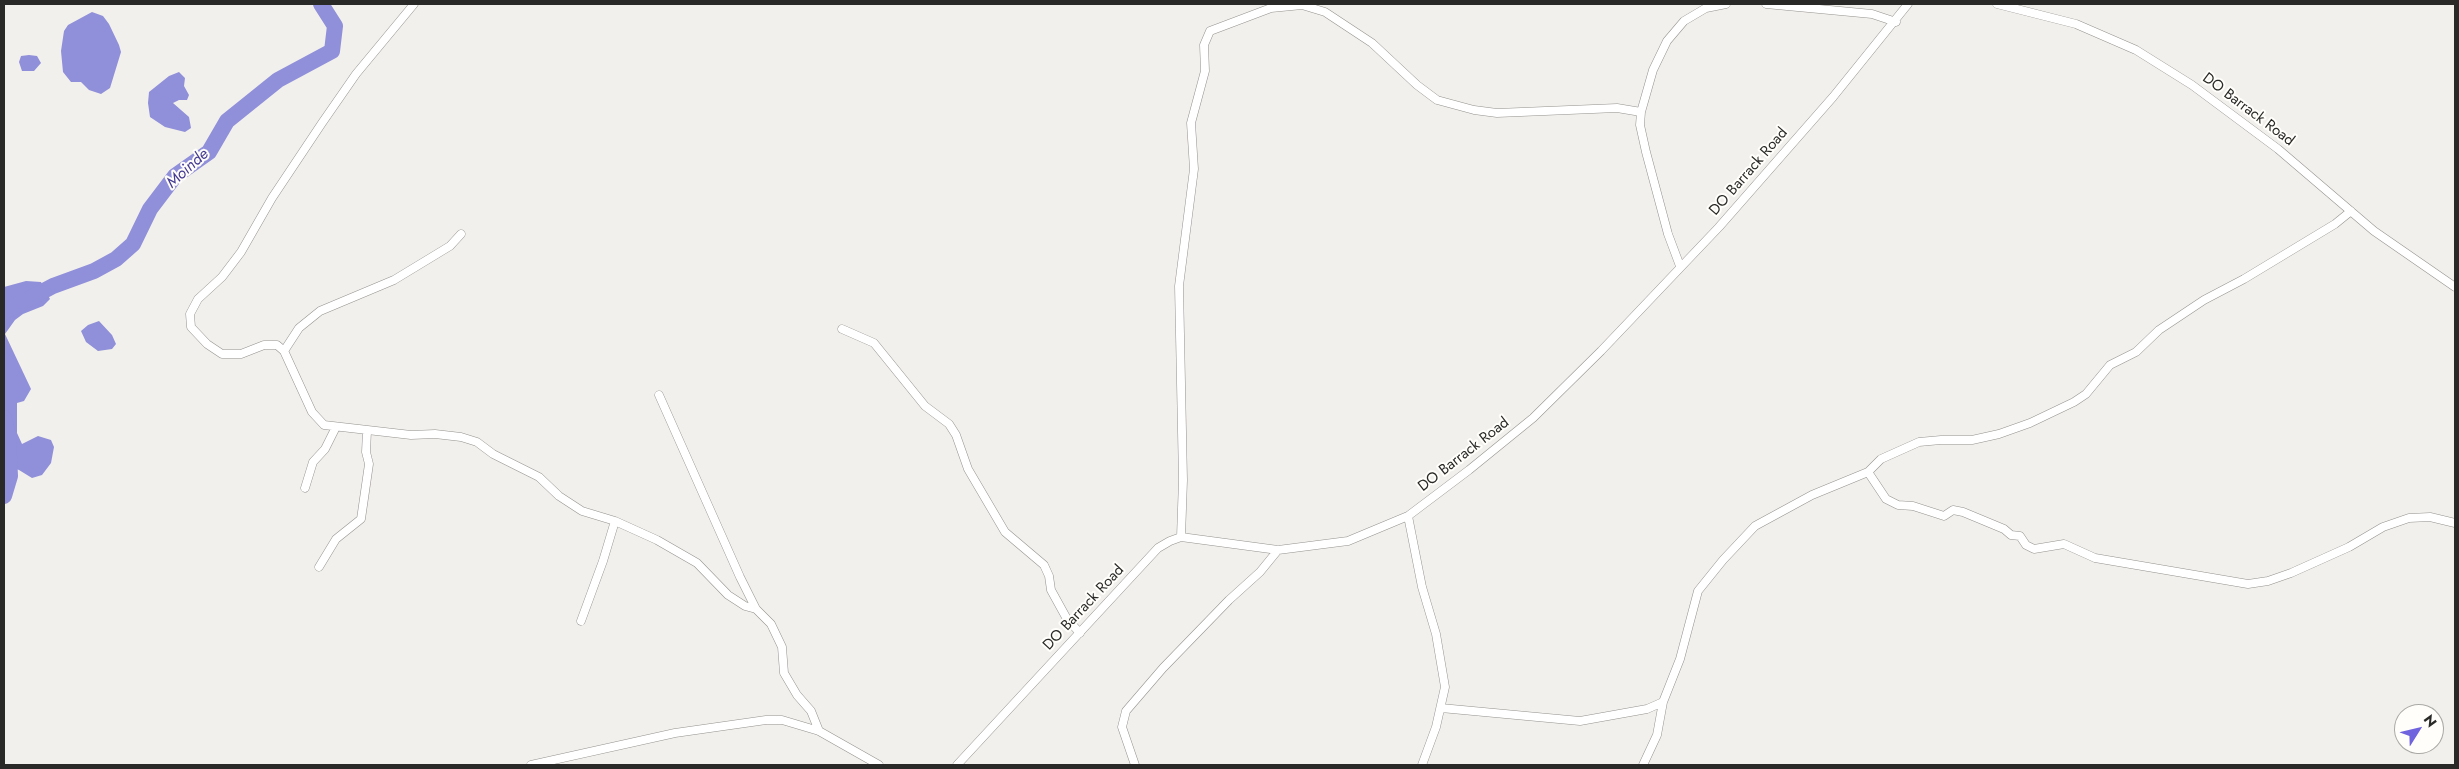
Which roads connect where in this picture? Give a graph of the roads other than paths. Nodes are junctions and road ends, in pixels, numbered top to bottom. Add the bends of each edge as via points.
1 (414, 4) edge
2 (1726, 4) edge
3 (1766, 4) edge
4 (1908, 4) edge
5 (1997, 4) edge
6 (1896, 22) junction
7 (1641, 112) junction
8 (2351, 211) junction
9 (461, 234) dead end
10 (1680, 266) junction
11 (2455, 287) edge
12 (842, 329) dead end
13 (284, 351) junction
14 (659, 395) dead end
15 (336, 427) junction
16 (367, 431) junction
17 (1868, 472) junction
18 (306, 488) dead end
19 (1408, 516) junction
20 (615, 521) junction
21 (2455, 524) edge
22 (1181, 537) junction
23 (1278, 550) junction
24 (319, 567) dead end
25 (756, 609) junction
26 (581, 621) dead end
27 (1080, 633) junction
28 (1663, 702) junction
29 (1441, 708) junction
30 (819, 731) junction
31 (531, 765) edge
32 (879, 765) edge
33 (957, 765) edge
34 (1135, 765) edge
35 (1422, 765) edge
36 (1643, 765) edge

1 - 13 street via 356,74 272,198 241,252 222,277 198,299 190,314 191,327 222,354 241,354 264,345 276,345
2 - 7 street via 1706,8 1684,21 1667,41 1653,70
3 - 6 street via 1872,14
4 - 6 street, DO Barrack Road
5 - 8 street, DO Barrack Road via 2076,24 2136,50 2192,85 2278,149
6 - 10 street, DO Barrack Road via 1719,227
7 - 10 street via 1640,125 1646,152
7 - 22 street via 1617,108 1497,113 1437,100 1372,43 1326,12 1302,5 1271,8 1210,31 1204,45 1205,70 1190,122 1194,169 1179,286
8 - 11 street, DO Barrack Road via 2374,231
8 - 17 street via 2335,224 2159,330 2136,352 2110,365 2086,394 2074,402 1999,434 1972,440 1919,442 1881,459
9 - 13 street via 450,246 394,280 320,311 299,328
10 - 19 street, DO Barrack Road via 1533,418
12 - 27 street via 874,343 925,406 949,424 968,469 1006,532 1044,565 1067,619
13 - 15 street via 312,412 324,425
14 - 25 street
15 - 16 street
15 - 18 street via 325,449 313,462
16 - 20 street via 435,434 477,442 493,454 539,477 582,511
16 - 24 street via 369,464 362,519 336,539
17 - 21 street via 1886,498 1898,505 1913,506 1944,516 1953,510 1964,512 2011,535 2020,536 2026,545 2034,549 2064,544 2095,558 2248,584 2268,581 2304,568 2383,527 2409,518 2430,517
17 - 28 street via 1812,495 1755,526 1723,560 1698,591 1680,659
19 - 23 street, DO Barrack Road via 1348,541
19 - 29 street via 1441,661 1445,687
20 - 25 street via 658,540 697,563 728,595
20 - 26 street
22 - 23 street, DO Barrack Road
22 - 27 street, DO Barrack Road via 1158,548
23 - 34 street via 1163,668 1126,711 1122,728
25 - 30 street via 770,624 782,647 784,673 811,711
27 - 33 street, DO Barrack Road
28 - 29 street via 1647,709 1580,720
28 - 36 street via 1657,734
29 - 35 street
30 - 31 street via 782,720 748,721 675,733
30 - 32 street

